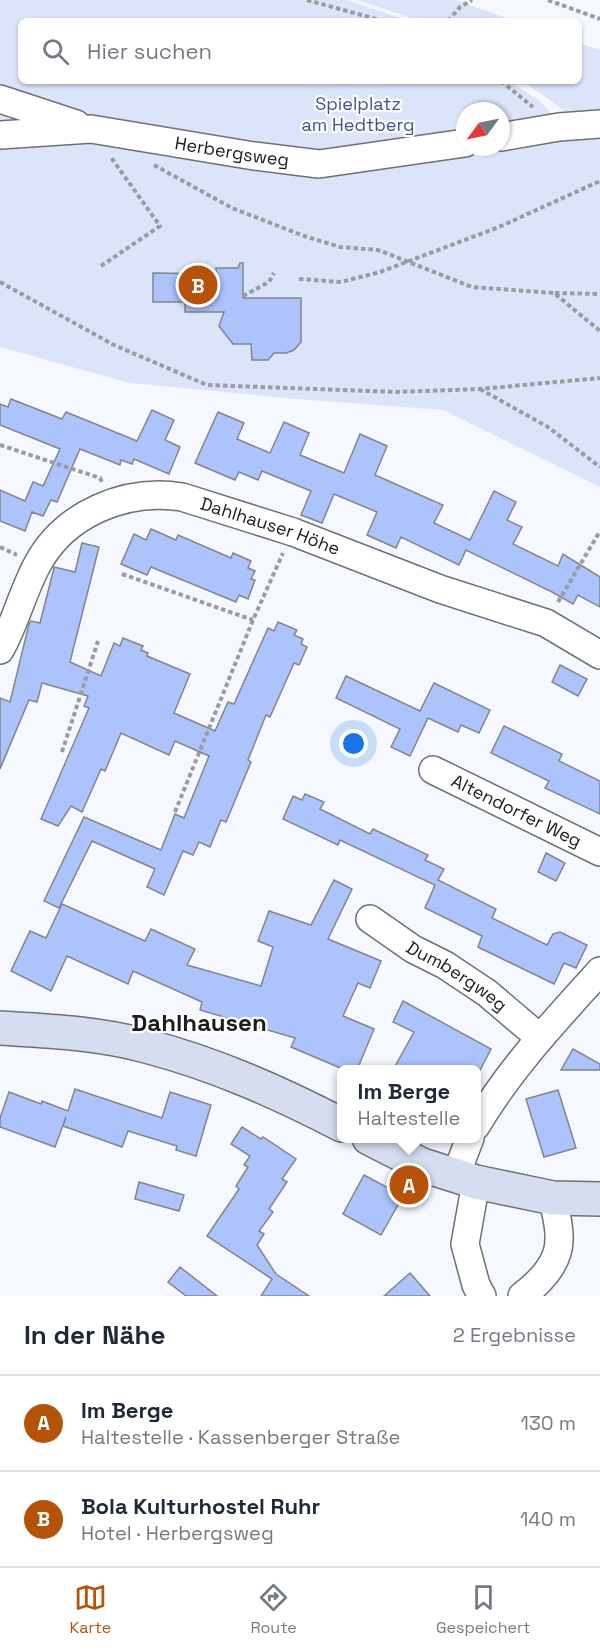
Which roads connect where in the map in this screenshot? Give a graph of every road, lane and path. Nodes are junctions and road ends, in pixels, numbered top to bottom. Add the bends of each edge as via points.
1 (307, 0) edge
2 (472, 0) edge
3 (548, 0) edge
4 (372, 18) edge
5 (451, 18) edge
6 (600, 19) edge
7 (505, 84) edge
8 (0, 99) edge
9 (600, 124) edge
10 (559, 128) junction
11 (91, 129) junction
12 (128, 134) junction
13 (0, 135) edge
14 (510, 136) edge
15 (456, 144) edge
16 (600, 182) edge
17 (408, 262) junction
18 (101, 266) dead end
19 (274, 273) dead end
20 (299, 279) dead end
21 (0, 282) edge
22 (554, 293) junction
23 (600, 294) edge
24 (243, 296) dead end
25 (600, 331) edge
26 (600, 378) edge
27 (480, 389) junction
28 (0, 445) edge
29 (600, 467) edge
30 (112, 502) junction
31 (600, 531) edge
32 (293, 532) junction
33 (122, 574) dead end
34 (253, 620) junction
35 (546, 623) junction
36 (98, 641) dead end
37 (0, 651) edge
38 (600, 656) edge
39 (62, 752) dead end
40 (433, 770) dead end
41 (175, 812) dead end
42 (600, 852) edge
43 (370, 919) dead end
44 (600, 971) edge
45 (0, 1028) edge
46 (540, 1038) junction
47 (481, 1119) edge
48 (337, 1122) edge
49 (379, 1143) edge
50 (470, 1143) edge
51 (466, 1179) junction
52 (553, 1198) junction
53 (600, 1199) edge
54 (482, 1296) edge
55 (522, 1296) edge

1 - 4 path
2 - 5 path
3 - 6 path
7 - 10 path
8 - 11 street
9 - 10 street
10 - 14 street
11 - 12 street, Herbergsweg
11 - 13 street, Herbergsweg
11 - 18 path via 160,226
12 - 15 street, Herbergsweg via 319,164
12 - 17 path via 154,166 232,208 322,242 378,250
16 - 17 path
17 - 20 path via 341,282
17 - 22 path via 472,287
19 - 24 path via 269,282
21 - 27 path via 114,345 207,385 396,392
22 - 23 path
22 - 25 path
26 - 27 path
27 - 29 path via 548,426
28 - 30 path via 100,478
30 - 32 street, Dahlhauser Höhe via 151,496 182,497
30 - 37 street, Dahlhauser Höhe via 71,524 51,544 25,589
31 - 35 path
32 - 34 path
32 - 35 street, Dahlhauser Höhe via 440,589
33 - 34 path
34 - 41 path
35 - 38 street, Dahlhauser Höhe
36 - 39 path
40 - 42 street, Altendorfer Weg
43 - 46 street, Dumbergweg via 487,993
44 - 46 street
45 - 48 street via 69,1032 144,1045 217,1067
46 - 47 street via 493,1097
49 - 51 street via 422,1165
50 - 51 street
51 - 52 street
51 - 54 street via 465,1244
52 - 53 street
52 - 55 street via 560,1239 556,1257 533,1288

